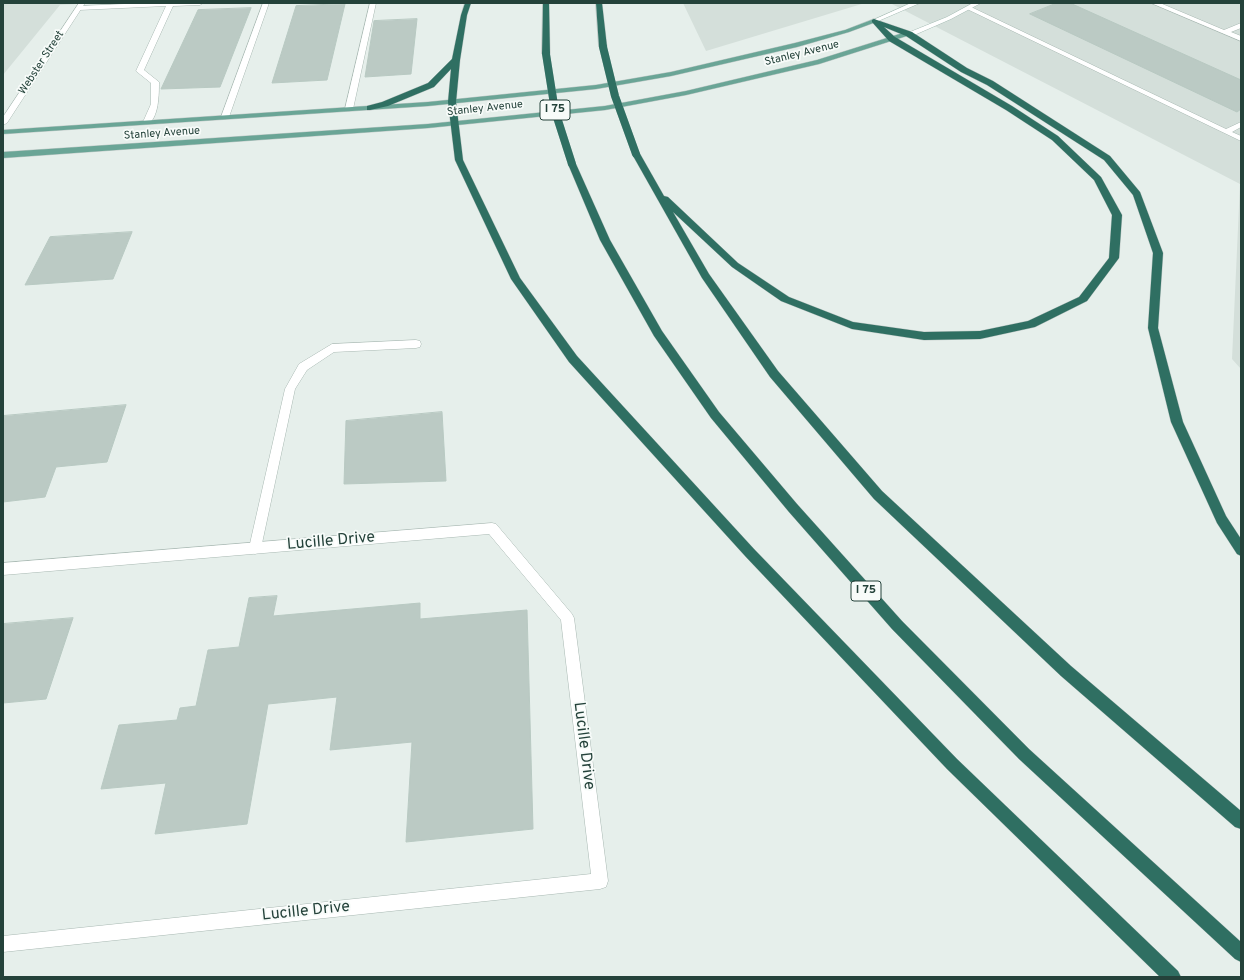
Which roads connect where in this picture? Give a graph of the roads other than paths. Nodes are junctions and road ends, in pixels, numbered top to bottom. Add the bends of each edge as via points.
1 (200, 3) edge
2 (266, 3) edge
3 (372, 3) edge
4 (468, 3) edge
5 (546, 3) edge
6 (599, 3) edge
7 (917, 3) edge
8 (978, 3) edge
9 (1154, 3) edge
10 (170, 4) junction
11 (80, 5) edge
12 (125, 5) edge
13 (968, 8) junction
14 (874, 21) junction
15 (1241, 25) edge
16 (1225, 32) junction
17 (909, 34) junction
18 (892, 39) junction
19 (1241, 39) edge
20 (456, 60) junction
21 (452, 102) junction
22 (370, 108) junction
23 (349, 109) junction
24 (225, 117) junction
25 (147, 122) junction
26 (3, 123) edge
27 (454, 124) junction
28 (1241, 124) edge
29 (3, 132) edge
30 (1226, 132) junction
31 (1241, 139) edge
32 (3, 155) edge
33 (656, 190) junction
34 (416, 344) dead end
35 (255, 548) junction
36 (1241, 550) edge
37 (3, 570) edge
38 (1241, 821) edge
39 (3, 944) edge
40 (1241, 953) edge
41 (1172, 977) edge

1 - 10 street
2 - 24 street
3 - 23 street
4 - 20 highway
5 - 40 highway, I 75, bridge via 546,54 555,111 572,164 605,240 658,333 715,415 897,625 1024,754
6 - 33 highway, bridge via 603,47 615,96 636,154
7 - 14 street, Stanley Avenue
8 - 13 street, Stanley Avenue
9 - 16 street
10 - 12 street
10 - 25 street via 140,71 155,82 155,104
11 - 12 street
11 - 26 street, Webster Street
13 - 17 street, Stanley Avenue
13 - 30 street
14 - 17 highway
14 - 18 highway
14 - 21 main road, Stanley Avenue via 797,45 671,74 596,87
15 - 16 street
16 - 19 street
17 - 18 main road, Stanley Avenue
17 - 36 highway via 1107,158 1137,194 1158,253 1153,328 1177,422 1221,519
18 - 27 main road, Stanley Avenue via 819,62 686,93 605,108
18 - 33 highway via 1055,138 1098,179 1118,215 1114,258 1083,299 1031,324 980,335 924,336 852,325 785,299 741,270
20 - 21 highway
20 - 22 highway via 431,84
21 - 22 main road, Stanley Avenue
21 - 27 highway
22 - 23 main road, Stanley Avenue
23 - 24 main road, Stanley Avenue
24 - 25 main road, Stanley Avenue
25 - 29 main road, Stanley Avenue
27 - 32 main road, Stanley Avenue
27 - 41 highway via 459,160 516,279 573,359 750,553 952,764
28 - 30 street
30 - 31 street
33 - 38 highway via 705,276 774,374 878,495 1066,671
34 - 35 street via 332,348 303,367 290,389
35 - 37 street, Lucille Drive
35 - 39 street, Lucille Drive via 492,528 567,618 600,881

